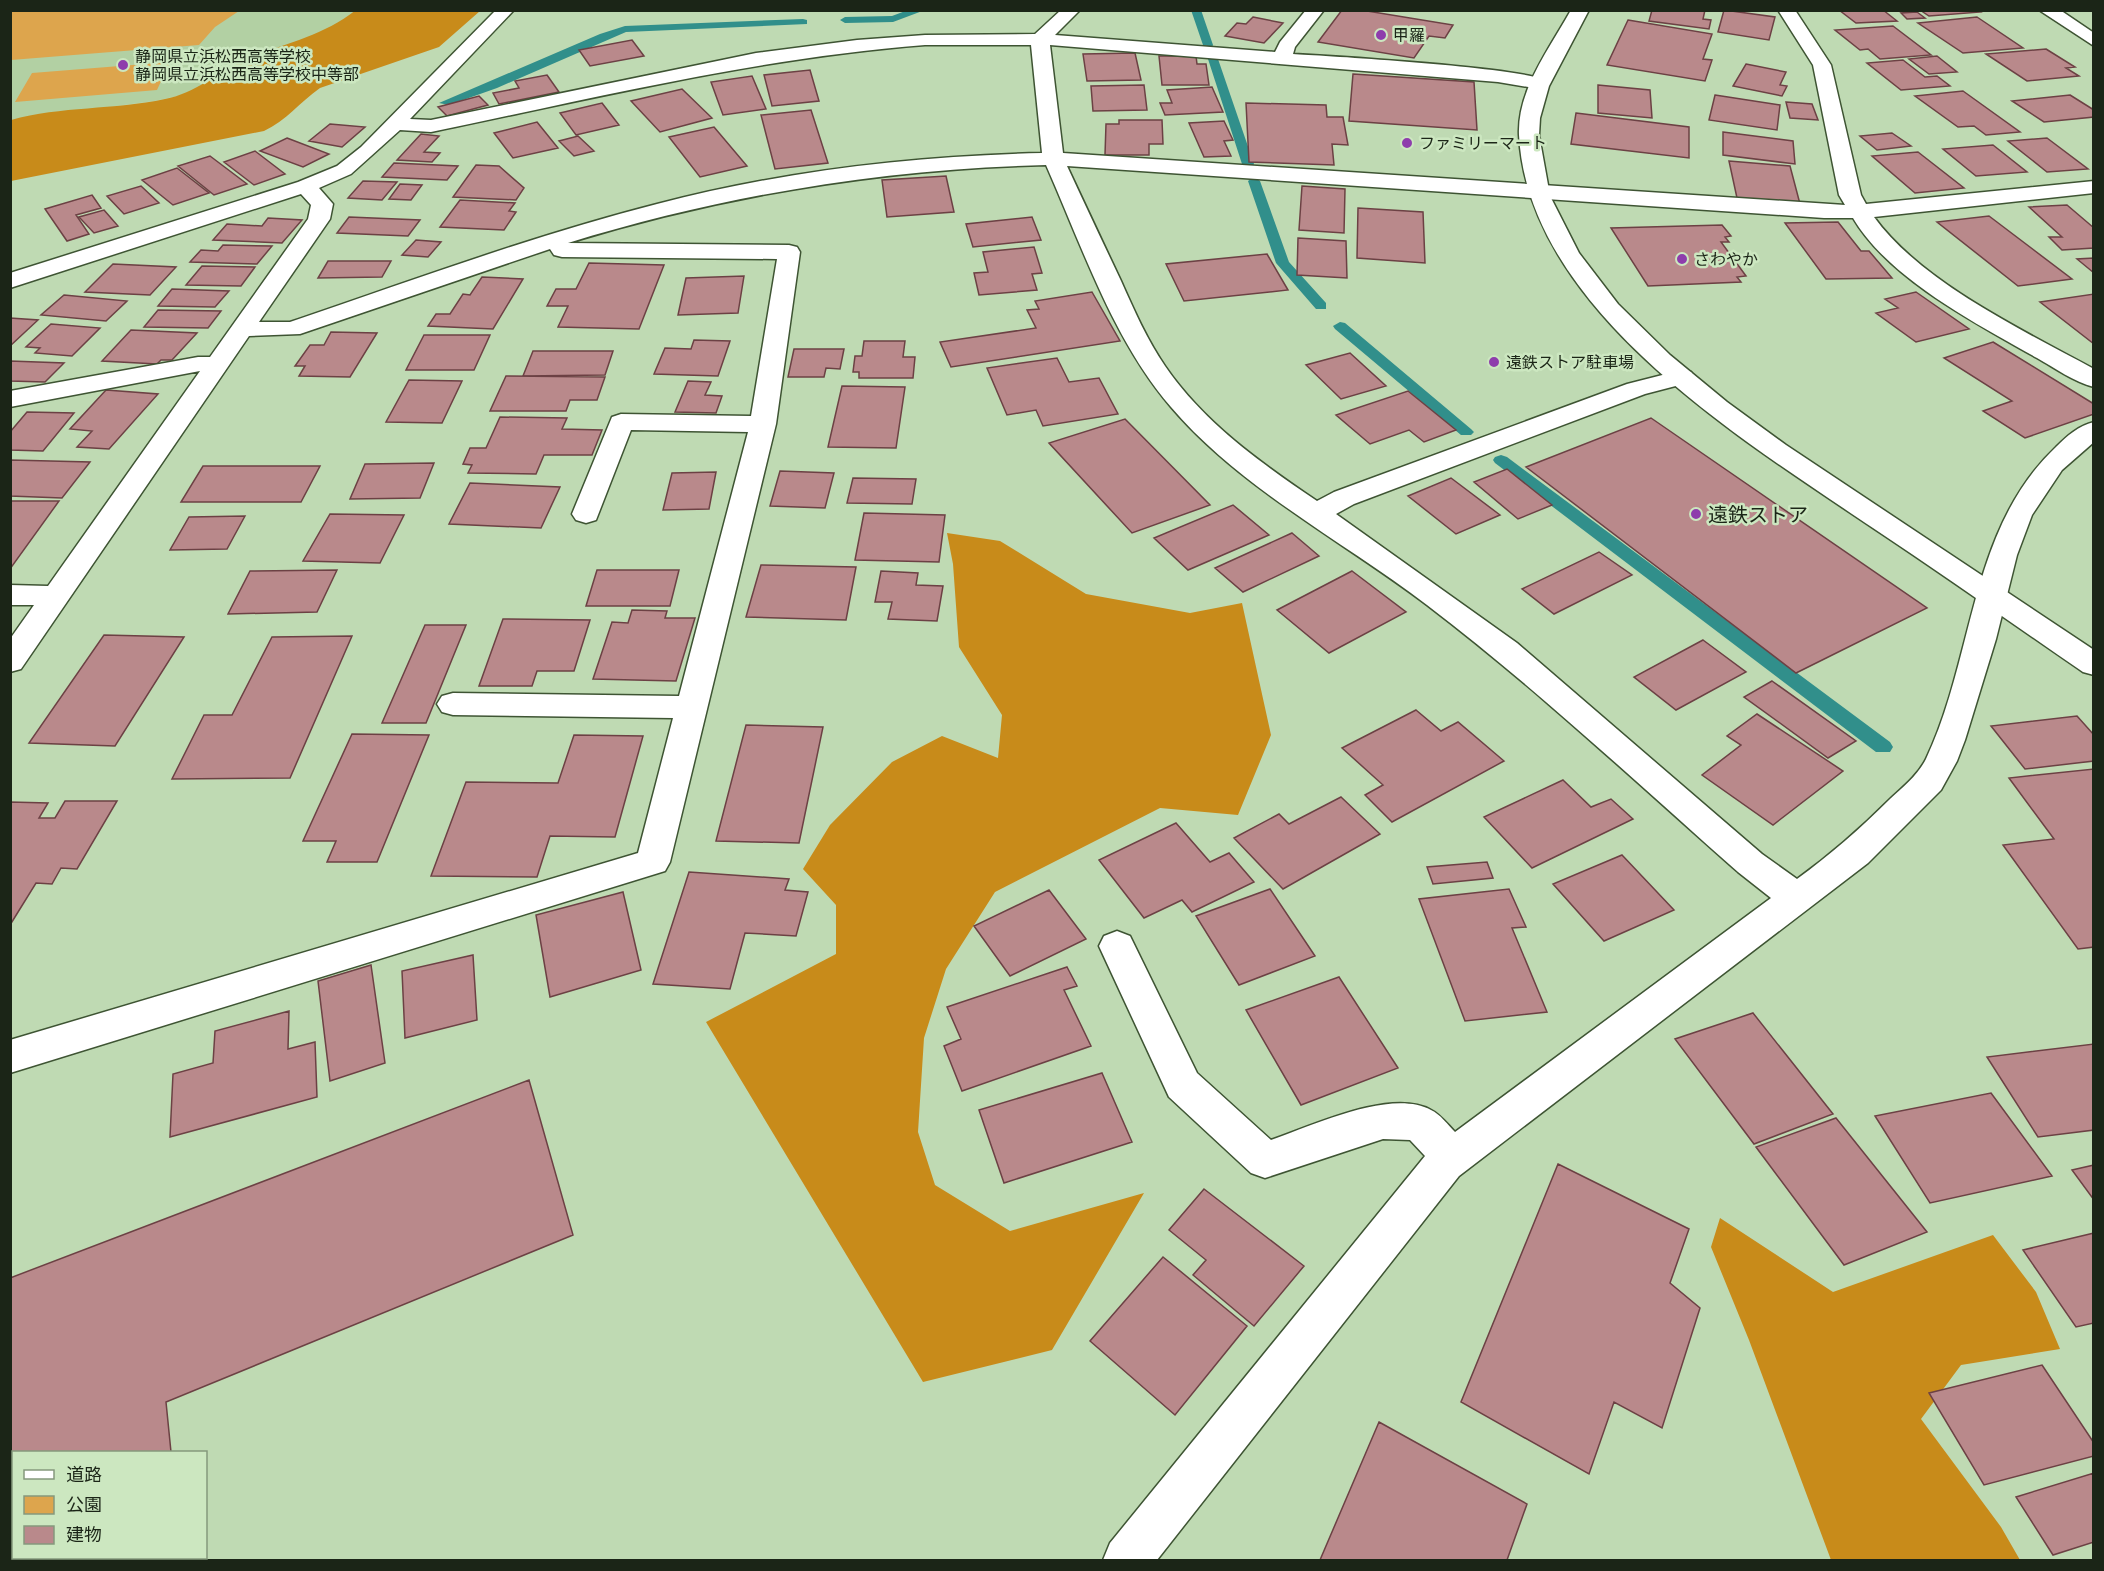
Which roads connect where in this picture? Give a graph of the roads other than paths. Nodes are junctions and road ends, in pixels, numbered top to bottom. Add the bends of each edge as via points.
1 (506, 10) edge
2 (1071, 10) edge
3 (1316, 10) edge
4 (1580, 10) edge
5 (1786, 10) edge
6 (2047, 10) edge
7 (1040, 39) junction
8 (2094, 41) edge
9 (1283, 58) junction
10 (1540, 83) junction
11 (395, 124) junction
12 (1053, 159) junction
13 (305, 186) junction
14 (2088, 192) edge
15 (1538, 194) junction
16 (1857, 212) junction
17 (554, 242) junction
18 (10, 281) edge
19 (244, 329) junction
20 (220, 364) junction
21 (1682, 377) junction
22 (2094, 380) edge
23 (10, 399) edge
24 (764, 424) junction
25 (2094, 430) edge
26 (1316, 513) junction
27 (586, 514) dead end
28 (10, 595) edge
29 (57, 596) junction
30 (1992, 596) junction
31 (10, 662) edge
32 (2094, 664) edge
33 (453, 704) dead end
34 (693, 706) junction
35 (1797, 899) junction
36 (1117, 945) dead end
37 (10, 1057) edge
38 (1452, 1157) junction
39 (1127, 1560) edge

1 - 11 street
2 - 7 street
3 - 9 street via 1286,46
4 - 10 street
5 - 16 street via 1822,64
6 - 8 street
7 - 9 street
7 - 11 street via 925,40 823,49 722,65 431,126
7 - 12 street
9 - 10 street
10 - 15 street via 1528,133
11 - 13 street via 358,161
12 - 15 street
12 - 17 street via 957,162 812,177 705,198
12 - 26 street via 1155,370 1211,434 1248,466
13 - 18 street
13 - 19 street via 318,198 322,211
14 - 16 street
15 - 16 street via 1789,212
15 - 21 street via 1570,255 1595,291
16 - 22 street via 1899,256 1932,283
17 - 19 street via 292,329
17 - 24 street via 562,250 789,252
19 - 20 street
20 - 23 street via 198,364
20 - 29 street
21 - 26 street via 1636,389 1344,498
21 - 30 street via 1773,447
24 - 27 street via 621,422
24 - 34 street
25 - 30 street via 2053,464 2034,488 2018,515
26 - 35 street via 1506,650 1750,863
28 - 29 street
29 - 31 street
30 - 32 street
30 - 35 street via 1949,740 1929,781 1857,854
33 - 34 street
34 - 37 street via 653,862
35 - 38 street
36 - 38 street via 1183,1084 1265,1160 1383,1121 1419,1123
38 - 39 street

